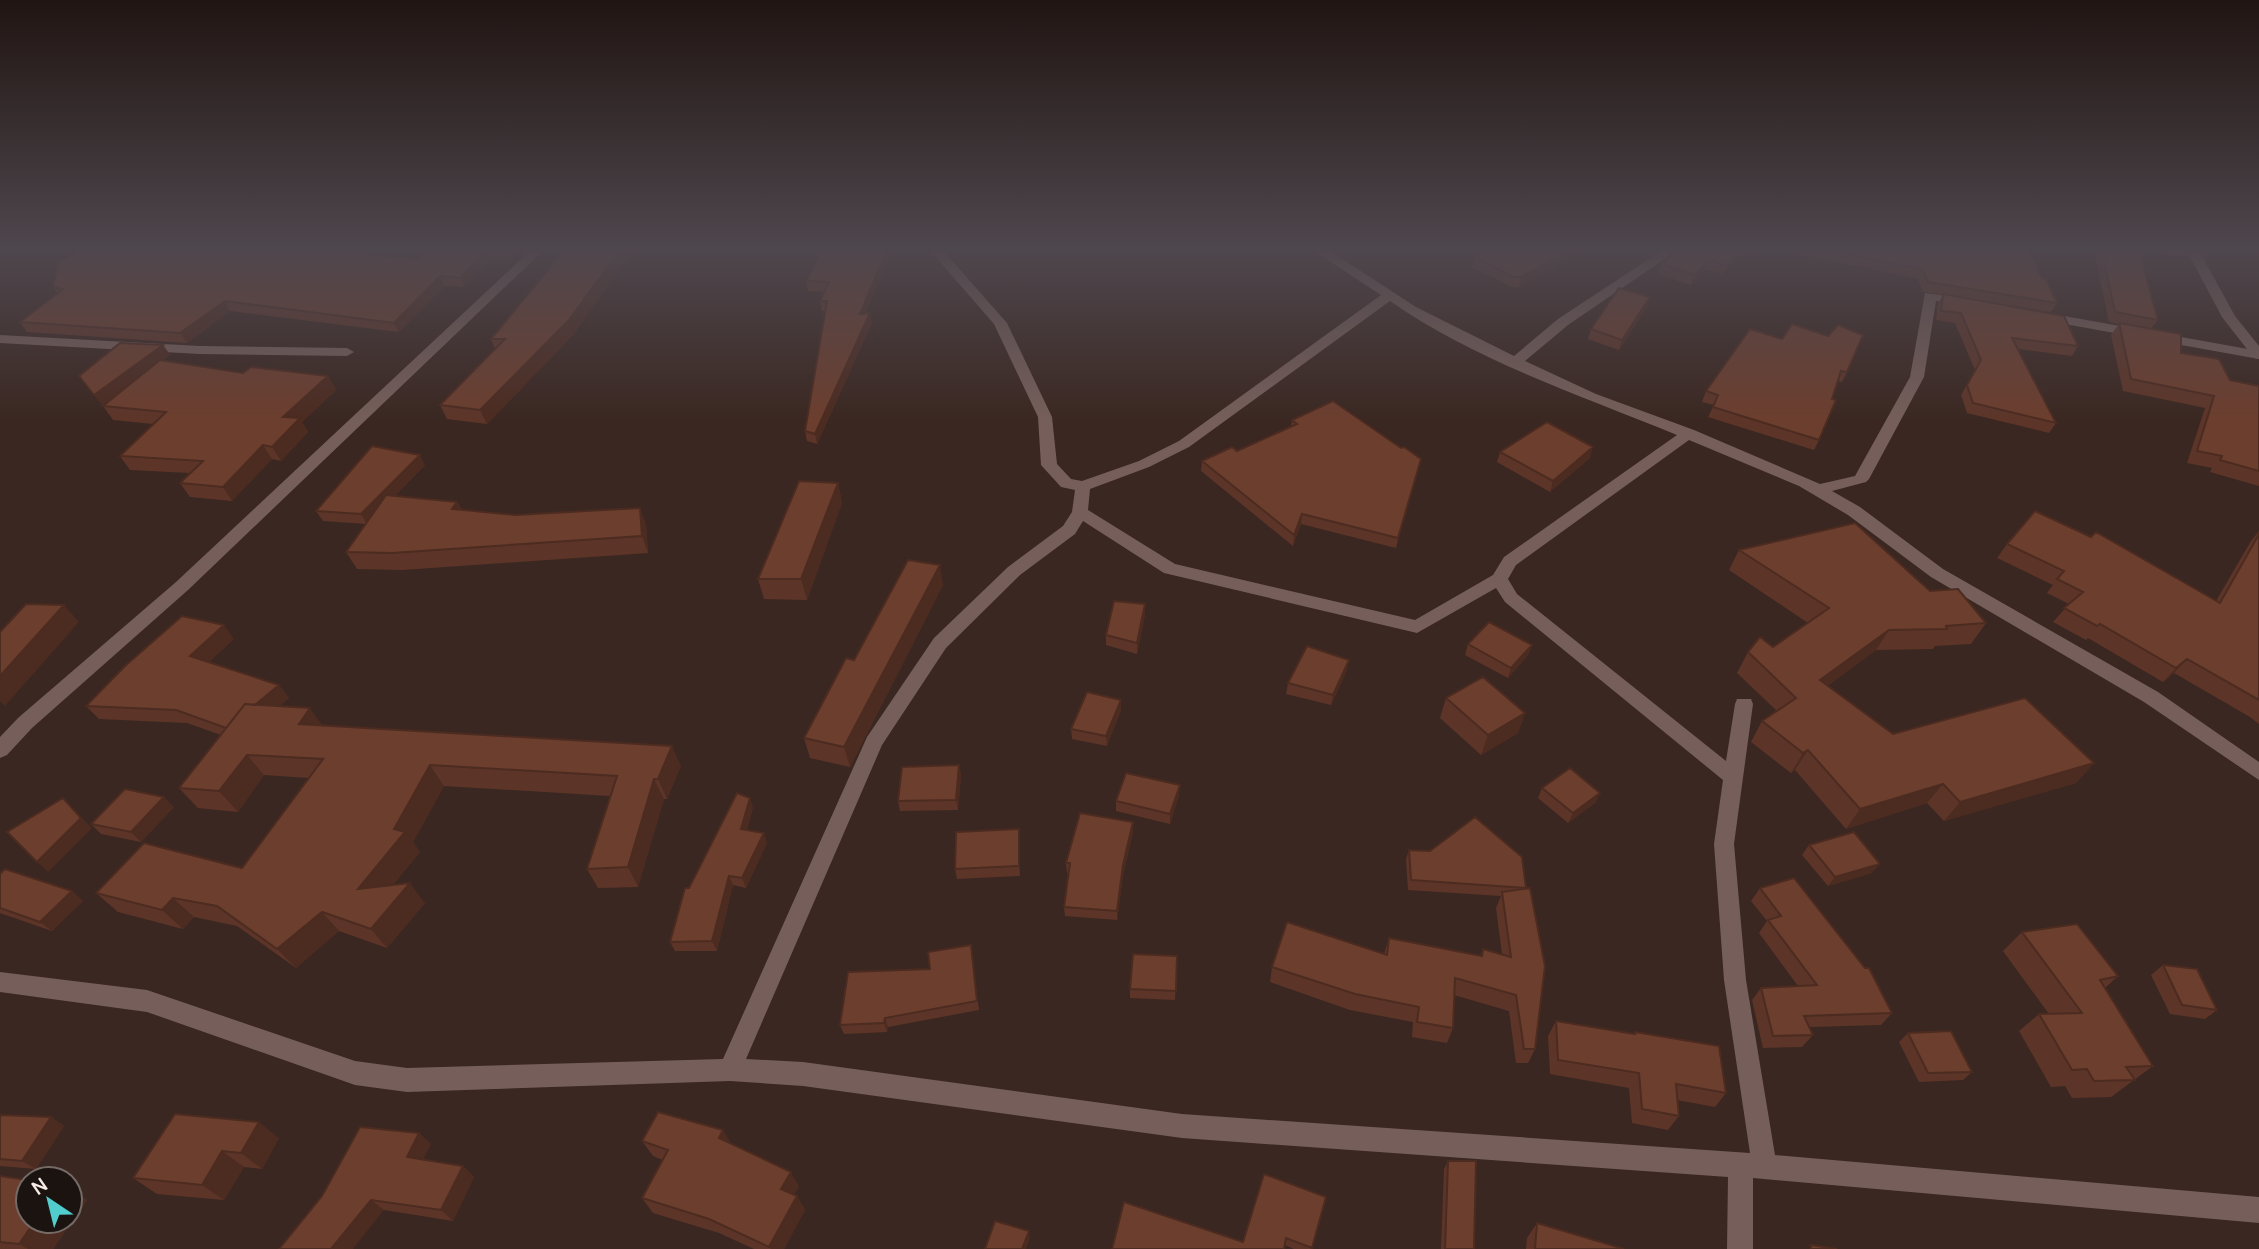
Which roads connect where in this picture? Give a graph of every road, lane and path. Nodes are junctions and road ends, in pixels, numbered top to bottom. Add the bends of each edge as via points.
1 (480, 305) edge
2 (984, 305) edge
3 (1376, 305) edge
4 (1404, 305) edge
5 (1588, 305) edge
6 (1929, 305) edge
7 (2223, 305) edge
8 (2026, 313) edge
9 (0, 339) edge
10 (347, 352) dead end
11 (2259, 355) edge
12 (1516, 362) junction
13 (1689, 433) junction
14 (1083, 486) junction
15 (1818, 490) junction
16 (1080, 512) junction
17 (1499, 579) junction
18 (1744, 704) dead end
19 (0, 750) edge
20 (2259, 772) edge
21 (1734, 778) junction
22 (0, 982) edge
23 (730, 1070) junction
24 (1753, 1166) junction
25 (2259, 1210) edge
26 (1740, 1249) edge

1 - 19 street via 302,475
2 - 14 street via 1000,323 1045,417 1049,465 1066,483
3 - 14 street via 1184,444
4 - 12 street
5 - 12 street
6 - 15 street via 1917,377 1861,479
7 - 11 street
8 - 11 street
9 - 10 street via 200,350
12 - 13 street via 1591,397
13 - 15 street
13 - 17 street via 1510,561
14 - 16 street
15 - 20 street via 1937,573 2151,697
16 - 17 street via 1170,569 1417,627
16 - 23 street via 1069,530 1014,570 940,643 874,743
17 - 21 street via 1511,598
18 - 21 street
21 - 24 street via 1724,844
22 - 23 street via 147,1001 355,1073 407,1080
23 - 24 street via 803,1074 1182,1126
24 - 25 street
24 - 26 street

